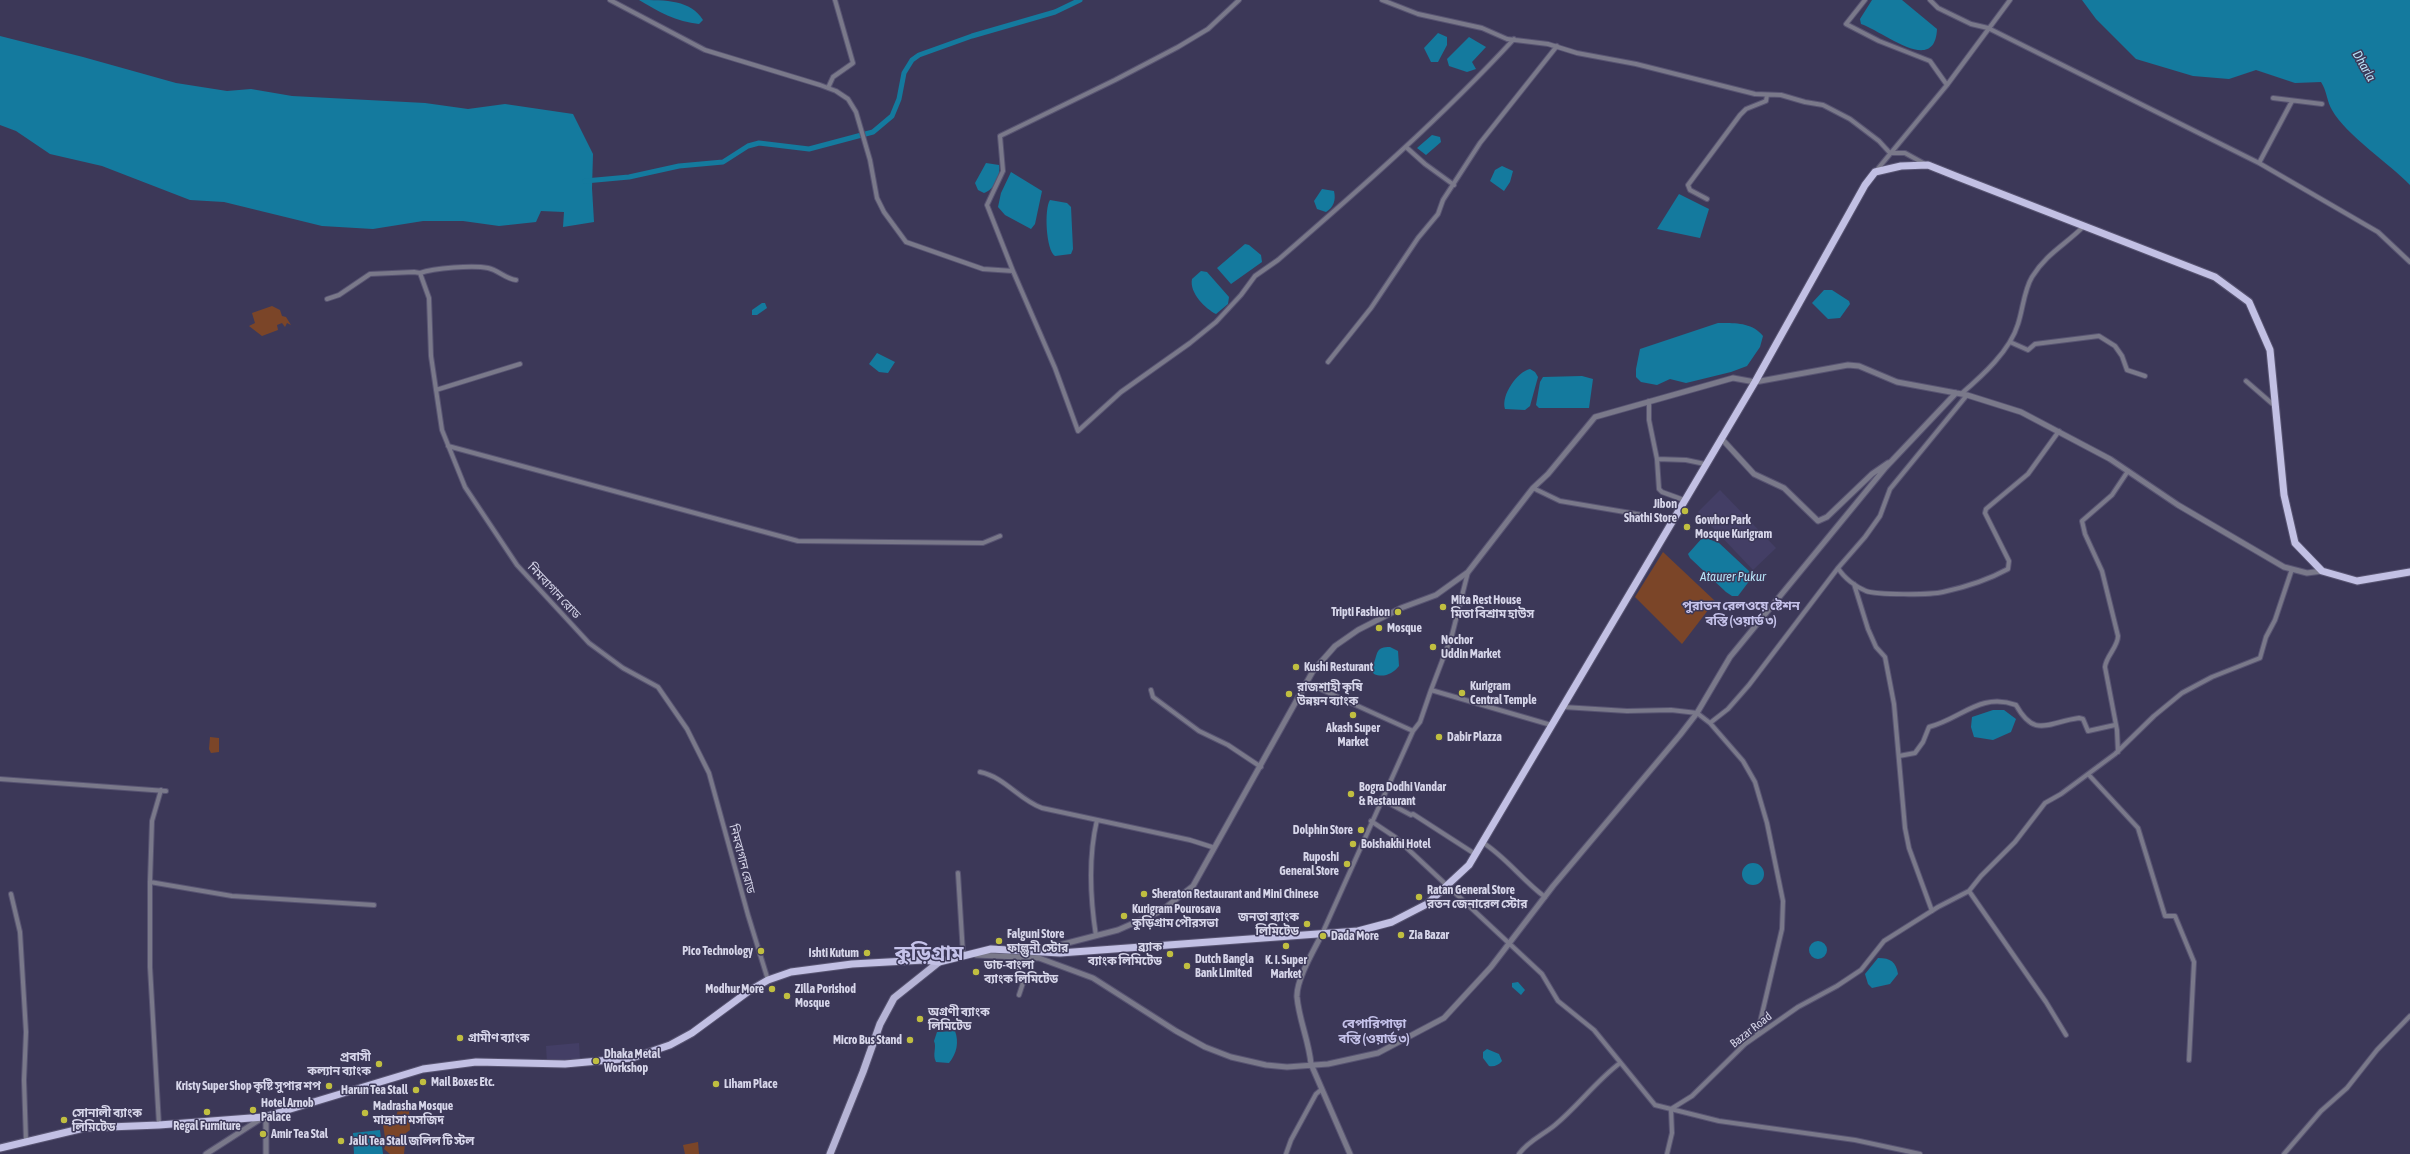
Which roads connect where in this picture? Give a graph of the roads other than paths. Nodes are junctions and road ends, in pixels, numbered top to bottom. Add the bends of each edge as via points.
1 (610, 0) edge
2 (835, 0) edge
3 (1239, 0) edge
4 (1382, 0) edge
5 (1865, 0) edge
6 (1930, 0) edge
7 (2010, 0) edge
8 (1988, 28) junction
9 (1514, 39) junction
10 (1557, 46) junction
11 (1947, 85) junction
12 (828, 88) junction
13 (1767, 95) junction
14 (2273, 98) dead end
15 (2292, 101) junction
16 (2322, 104) dead end
17 (1406, 147) junction
18 (1890, 153) junction
19 (2259, 163) junction
20 (1928, 165) junction
21 (1875, 172) junction
22 (1454, 185) junction
23 (1707, 199) dead end
24 (2084, 226) junction
25 (2410, 262) edge
26 (1013, 271) junction
27 (420, 273) junction
28 (516, 280) dead end
29 (327, 299) dead end
30 (2010, 342) junction
31 (1328, 362) dead end
32 (520, 364) dead end
33 (2145, 376) dead end
34 (2246, 381) dead end
35 (1755, 382) junction
36 (436, 390) junction
37 (1961, 394) junction
38 (1649, 401) junction
39 (2276, 408) junction
40 (2059, 431) junction
41 (1721, 438) junction
42 (448, 446) junction
43 (1894, 459) junction
44 (1657, 460) junction
45 (1705, 464) junction
46 (2128, 471) junction
47 (1533, 488) junction
48 (1684, 500) junction
49 (1672, 520) junction
50 (1000, 536) dead end
51 (1838, 568) junction
52 (2292, 569) junction
53 (2322, 571) junction
54 (1468, 572) junction
55 (2410, 572) edge
56 (1854, 583) junction
57 (1307, 682) junction
58 (1150, 690) dead end
59 (1431, 690) junction
60 (1562, 707) junction
61 (1697, 713) junction
62 (1710, 723) junction
63 (1551, 725) junction
64 (2115, 725) junction
65 (1413, 732) junction
66 (2118, 752) junction
67 (1899, 756) junction
68 (1261, 766) junction
69 (980, 772) dead end
70 (2088, 774) junction
71 (0, 779) edge
72 (1381, 799) junction
73 (1097, 820) junction
74 (1371, 821) junction
75 (1482, 842) junction
76 (1212, 847) junction
77 (1475, 854) junction
78 (958, 873) dead end
79 (150, 882) junction
80 (1447, 885) junction
81 (1969, 891) junction
82 (11, 894) dead end
83 (1545, 897) junction
84 (374, 905) dead end
85 (1932, 911) junction
86 (1322, 934) junction
87 (1096, 936) junction
88 (1510, 943) junction
89 (1039, 951) junction
90 (963, 954) junction
91 (1020, 957) junction
92 (939, 962) junction
93 (768, 980) junction
94 (1019, 995) dead end
95 (2410, 1016) edge
96 (2066, 1035) dead end
97 (1757, 1036) junction
98 (2188, 1060) dead end
99 (1620, 1063) junction
100 (1311, 1064) junction
101 (1322, 1089) junction
102 (1671, 1110) junction
103 (265, 1116) junction
104 (159, 1125) junction
105 (26, 1141) junction
106 (0, 1148) edge
107 (206, 1154) edge
108 (266, 1154) edge
109 (830, 1154) edge
110 (1286, 1154) edge
111 (1350, 1154) edge
112 (1519, 1154) edge
113 (1667, 1154) edge
114 (1920, 1154) edge
115 (2284, 1154) edge

1 - 12 street via 705,50
2 - 12 street via 854,63 833,77
3 - 26 street via 1208,29 1178,47 1000,136 1003,171 987,205
4 - 9 street via 1418,14 1461,22 1507,39
5 - 11 street via 1846,24 1879,41 1930,61
6 - 8 street via 1938,8 1971,24
7 - 8 street
8 - 11 street
8 - 19 street
9 - 10 street
9 - 17 street via 1467,89
10 - 13 street via 1576,53
10 - 22 street via 1480,143
11 - 18 street
12 - 26 street via 848,99 856,112 877,198 906,242 983,269
13 - 18 street via 1781,95 1834,110 1879,141
13 - 23 street via 1766,101 1746,109 1740,115 1688,185 1690,190
14 - 15 street
15 - 16 street
15 - 19 street
17 - 22 street
17 - 26 street via 1278,260 1255,276 1216,322 1121,392 1078,431 1055,368
18 - 20 street via 1905,153
18 - 21 street
19 - 25 street via 2378,232
20 - 21 highway via 1900,166
20 - 24 highway
21 - 35 highway via 1812,277
22 - 31 street via 1443,200 1438,214 1414,243 1371,308
24 - 30 street via 2070,240 2048,255 2031,279 2018,325
24 - 39 highway via 2215,277 2249,302 2270,350
27 - 28 street via 438,269 488,268 510,280
27 - 29 street via 370,274 339,295
27 - 36 street, নিমবাগান রোড via 429,298 431,356
30 - 33 street via 2028,350 2035,344 2099,336 2115,346 2127,370
30 - 37 street via 1980,377
32 - 36 street
34 - 39 street
35 - 37 street via 1848,365 1859,366 1897,382
35 - 38 street via 1733,378
35 - 41 highway
36 - 42 street, নিমবাগান রোড via 442,430
37 - 40 street via 2021,412
37 - 43 street
37 - 51 street via 1890,489 1880,516
38 - 44 street via 1649,420
38 - 47 street via 1595,417 1548,474
39 - 53 highway via 2284,495 2295,543
40 - 46 street
40 - 56 street via 2028,474 1986,509 1985,513 2009,561 2008,569 1974,584 1941,593 1867,591
41 - 43 street via 1754,474 1789,491 1818,521 1827,517 1872,474
41 - 45 highway
42 - 50 street via 798,541 983,543
42 - 93 street, নিমবাগান রোড via 465,487 517,565 589,643 623,668 658,687 687,729 709,773 741,893
43 - 61 street via 1730,657
44 - 45 street via 1686,460
44 - 48 street via 1659,489
45 - 48 highway
46 - 52 street via 2197,516
46 - 64 street via 2112,495 2082,521 2085,534 2102,571 2118,636 2118,642 2105,667
47 - 49 street via 1560,501
47 - 54 street
48 - 49 highway
49 - 60 highway
51 - 56 street
51 - 62 street via 1728,709
52 - 53 street via 2307,573
52 - 66 street via 2260,658 2212,677 2182,693 2154,716
53 - 55 highway via 2357,582
54 - 57 street via 1436,595 1401,608 1358,630 1341,642 1313,671
54 - 59 street via 1452,636
56 - 67 street via 1868,629 1876,647 1885,657
57 - 65 street
57 - 68 street
58 - 68 street via 1153,697 1199,731 1228,745
59 - 63 street
59 - 65 street via 1420,722
60 - 61 street
60 - 63 highway
61 - 62 street
61 - 83 street
62 - 97 street via 1743,761 1755,782 1768,823 1783,901 1782,929
63 - 75 highway
64 - 66 street
64 - 67 street via 2088,731 2083,720 2079,718 2039,726 2028,722 2016,705 1983,702 1929,727 1915,753
65 - 72 street
66 - 70 street
67 - 85 street via 1909,848
68 - 76 street
69 - 73 street via 998,778 1031,804
70 - 81 street via 2045,803 2015,842
70 - 98 street via 2138,828 2165,916 2175,916 2194,962
71 - 79 street via 164,791 152,821
72 - 74 street
72 - 77 street via 1413,814
73 - 76 street
73 - 87 street via 1093,837 1090,884
74 - 80 street via 1395,837
74 - 86 street
75 - 77 highway
75 - 83 street via 1499,853 1526,882
76 - 87 street via 1192,886 1160,910 1118,930
77 - 80 highway via 1469,864
78 - 90 street
79 - 84 street via 232,896
79 - 104 street via 150,967
80 - 86 highway via 1427,904 1392,922 1358,931
80 - 88 street
81 - 85 street, Bazar Road
81 - 96 street
82 - 105 street via 20,932 26,1032
83 - 88 street
85 - 97 street, Bazar Road via 1884,941 1861,970 1798,1007
86 - 89 highway via 1060,953
86 - 100 street via 1302,975 1297,996
87 - 89 street
88 - 99 street via 1542,974 1558,1001 1594,1030
88 - 100 street via 1444,1018 1378,1053 1328,1064
89 - 90 highway via 991,949
90 - 91 street
90 - 92 highway
91 - 94 street via 1018,980 1024,980
91 - 100 street via 1039,958 1093,978 1176,1031 1205,1047 1231,1057 1287,1067
92 - 93 highway via 924,960 852,964 791,972
92 - 109 main road via 894,998 880,1024
93 - 103 highway via 749,990 692,1033 670,1045 632,1058 565,1064 476,1062 423,1069
95 - 115 street via 2377,1050 2348,1088 2321,1111
97 - 102 street, Bazar Road via 1745,1044 1692,1096
99 - 102 street via 1655,1105
99 - 112 street via 1598,1081 1556,1124 1525,1146
100 - 101 street
101 - 110 street via 1316,1094 1290,1140
101 - 111 street
102 - 113 street via 1672,1133
102 - 114 street via 1719,1121 1855,1140
103 - 104 highway
103 - 107 street
103 - 108 street
104 - 105 highway via 84,1128
105 - 106 highway

